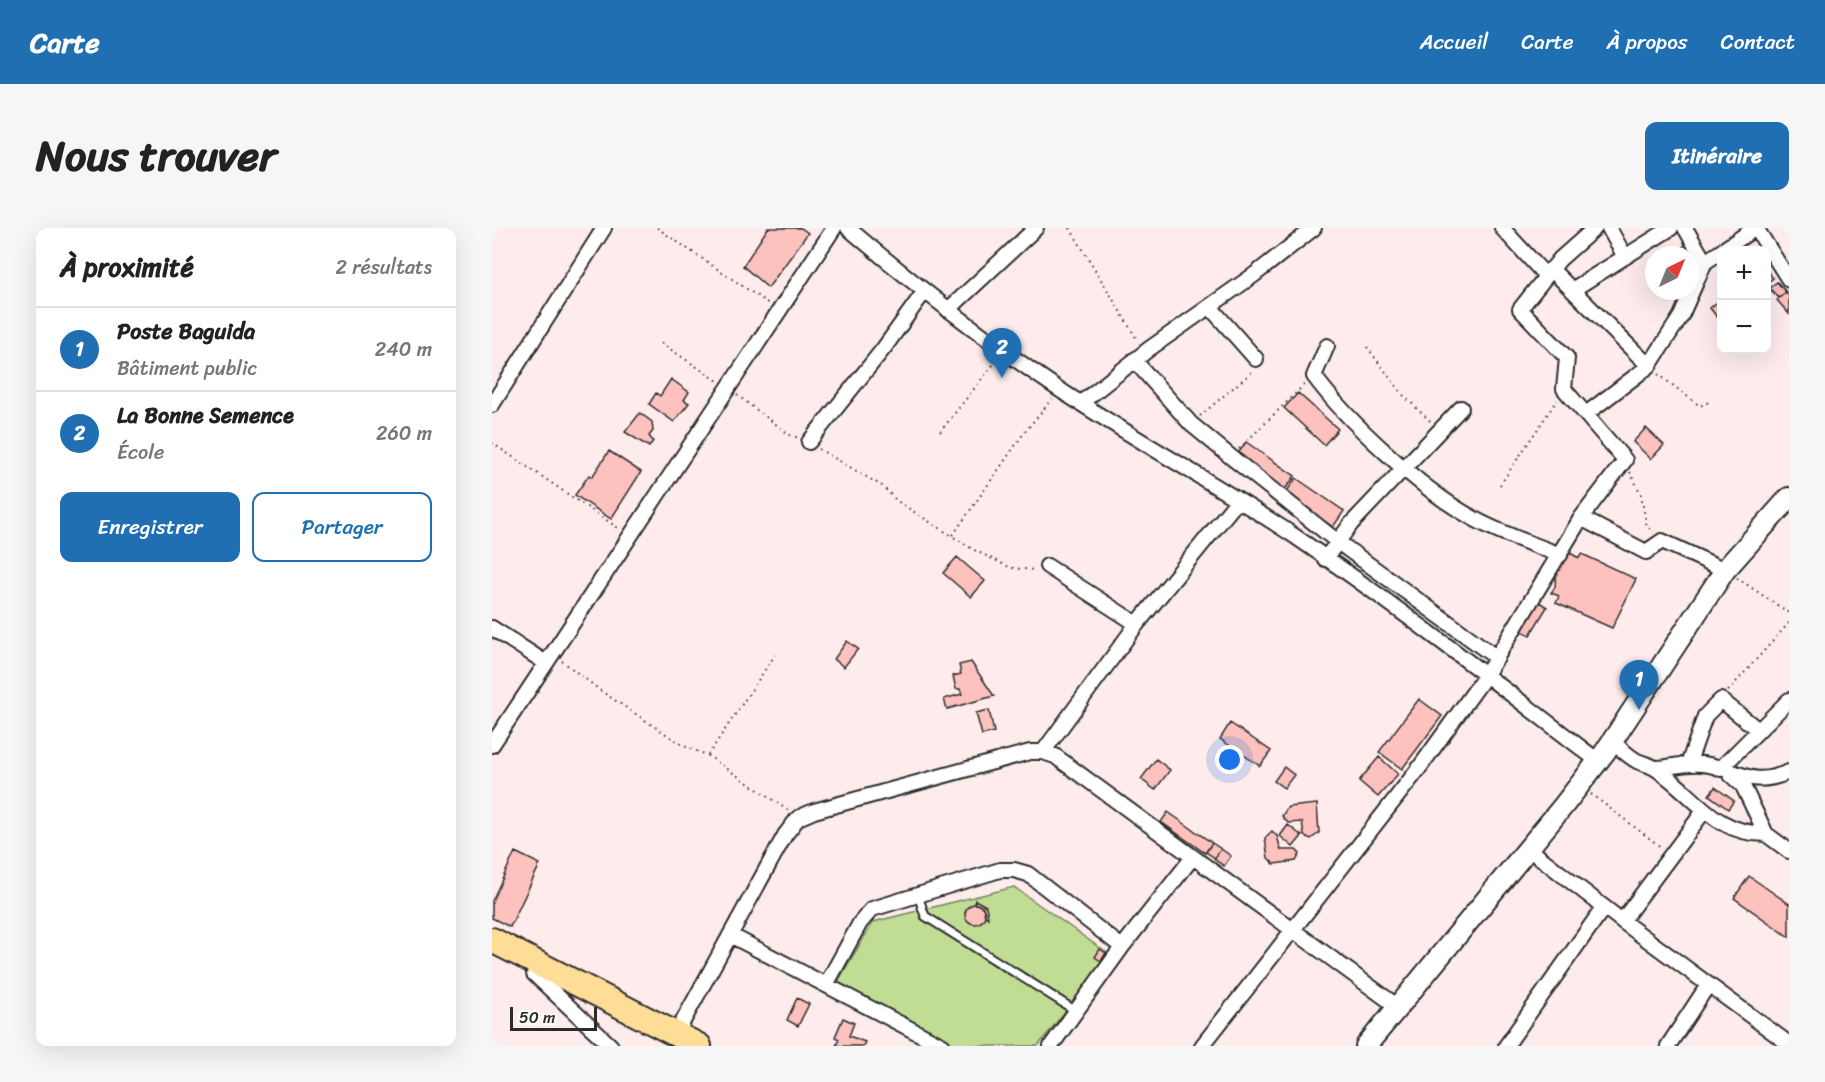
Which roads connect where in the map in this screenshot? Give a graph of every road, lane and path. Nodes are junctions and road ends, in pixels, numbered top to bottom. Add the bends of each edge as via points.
1 (604, 228) edge
2 (657, 228) edge
3 (834, 228) edge
4 (848, 228) edge
5 (1036, 228) edge
6 (1070, 228) edge
7 (1314, 228) edge
8 (1502, 228) edge
9 (1595, 228) edge
10 (1609, 228) edge
11 (1671, 228) edge
12 (1685, 228) edge
13 (1755, 228) edge
14 (1729, 246) edge
15 (1717, 254) edge
16 (1625, 257) junction
17 (1706, 262) junction
18 (1784, 262) edge
19 (1548, 273) junction
20 (1789, 280) edge
21 (1572, 290) junction
22 (924, 292) junction
23 (1210, 307) junction
24 (778, 309) junction
25 (948, 310) junction
26 (661, 343) dead end
27 (1327, 346) dead end
28 (1367, 346) dead end
29 (1149, 349) junction
30 (1004, 351) junction
31 (1256, 358) joint
32 (1134, 360) junction
33 (1649, 366) junction
34 (1314, 376) junction
35 (728, 388) junction
36 (1564, 389) junction
37 (1059, 390) junction
38 (1711, 400) dead end
39 (1082, 402) junction
40 (492, 405) edge
41 (1461, 408) dead end
42 (1586, 414) junction
43 (1191, 424) junction
44 (1440, 430) junction
45 (940, 432) dead end
46 (492, 442) edge
47 (809, 442) junction
48 (1231, 457) junction
49 (1625, 460) junction
50 (1406, 468) junction
51 (1500, 485) dead end
52 (1789, 498) edge
53 (1239, 500) junction
54 (1581, 518) junction
55 (1646, 523) dead end
56 (953, 535) junction
57 (630, 536) junction
58 (1338, 542) junction
59 (1560, 555) junction
60 (1325, 559) junction
61 (1047, 566) joint
62 (1725, 570) junction
63 (1789, 613) edge
64 (1789, 623) edge
65 (1137, 624) junction
66 (492, 627) edge
67 (775, 655) dead end
68 (549, 658) junction
69 (1497, 658) junction
70 (1486, 675) junction
71 (1720, 700) junction
72 (1789, 700) edge
73 (1757, 729) junction
74 (1611, 741) junction
75 (492, 745) edge
76 (1043, 752) junction
77 (707, 755) junction
78 (1598, 761) junction
79 (1689, 762) junction
80 (1657, 768) junction
81 (1724, 770) junction
82 (1789, 772) edge
83 (1579, 784) junction
84 (1704, 811) junction
85 (798, 818) junction
86 (1766, 834) junction
87 (1529, 849) junction
88 (1789, 851) edge
89 (1672, 856) junction
90 (1193, 857) junction
91 (918, 895) junction
92 (1604, 907) junction
93 (1622, 921) junction
94 (1293, 930) junction
95 (729, 935) junction
96 (492, 940) edge
97 (1122, 948) junction
98 (492, 953) edge
99 (534, 974) junction
100 (826, 985) junction
101 (1708, 985) junction
102 (1398, 1007) junction
103 (1076, 1011) junction
104 (670, 1040) edge
105 (1789, 1044) edge
106 (611, 1046) edge
107 (699, 1046) edge
108 (943, 1046) edge
109 (1051, 1046) edge
110 (1202, 1046) edge
111 (1366, 1046) edge
112 (1506, 1046) edge
113 (1668, 1046) edge

1 - 40 street
2 - 24 path
3 - 24 street
4 - 22 street
5 - 25 street
6 - 29 path via 1138,341
7 - 23 street
8 - 19 street
9 - 19 street
10 - 16 street
11 - 16 street
12 - 17 street
13 - 14 street
13 - 18 street
15 - 17 street
16 - 21 street
17 - 33 street via 1681,316
18 - 20 street
19 - 21 street
19 - 36 street via 1520,309 1567,358
21 - 33 street
22 - 25 street
22 - 47 street
23 - 29 street
23 - 31 street
24 - 35 street
25 - 30 street
26 - 35 path
27 - 34 street
28 - 44 path via 1402,395
29 - 32 street
30 - 37 street
30 - 45 path
31 - 43 path via 1258,365 1254,371
32 - 39 street
32 - 43 street
33 - 38 path via 1700,406
33 - 42 street
34 - 48 path
34 - 50 street via 1337,404
35 - 47 path via 790,435
35 - 57 street
36 - 42 street
36 - 51 path
37 - 39 street
37 - 56 path
39 - 53 street
41 - 44 street
42 - 49 street
43 - 48 street
44 - 50 street
46 - 57 path
47 - 56 path via 882,486 930,524
48 - 58 street
49 - 54 street
49 - 55 path via 1641,494
50 - 58 street
50 - 59 street via 1474,519
52 - 62 street
53 - 60 street
53 - 65 street
54 - 59 street
54 - 62 street via 1646,552 1662,541
56 - 61 path via 1011,568 1038,570
57 - 68 street
58 - 60 street
58 - 69 street
59 - 69 street
60 - 70 street
61 - 65 street
62 - 63 path
62 - 74 street
64 - 71 path
65 - 76 street
66 - 68 street
67 - 77 path
68 - 75 street
68 - 77 path via 684,746
69 - 70 street
70 - 78 street
70 - 94 street
71 - 73 street
71 - 79 street via 1706,716
72 - 73 street
73 - 81 street
74 - 78 street
74 - 80 street via 1636,760
76 - 85 street via 1019,755
76 - 90 street via 1055,756
77 - 85 path
78 - 83 street
79 - 80 street
79 - 81 street
80 - 84 street
81 - 82 street via 1757,780
81 - 86 street via 1743,786
83 - 87 street
83 - 89 path
84 - 86 street via 1746,834
84 - 89 street
85 - 95 street
86 - 88 street
87 - 92 street
87 - 102 street
89 - 93 street
90 - 94 street
90 - 97 street
91 - 97 street via 1000,870 1014,870 1028,874
91 - 100 street via 865,915
91 - 103 lane via 925,916
92 - 93 street
92 - 112 street
93 - 101 street
94 - 102 street
94 - 110 street
95 - 100 street
95 - 104 street
96 - 104 highway
97 - 103 street
98 - 99 highway
99 - 104 highway
99 - 106 street
100 - 108 street
101 - 105 street
101 - 113 street
102 - 111 street
103 - 109 street
104 - 107 highway

